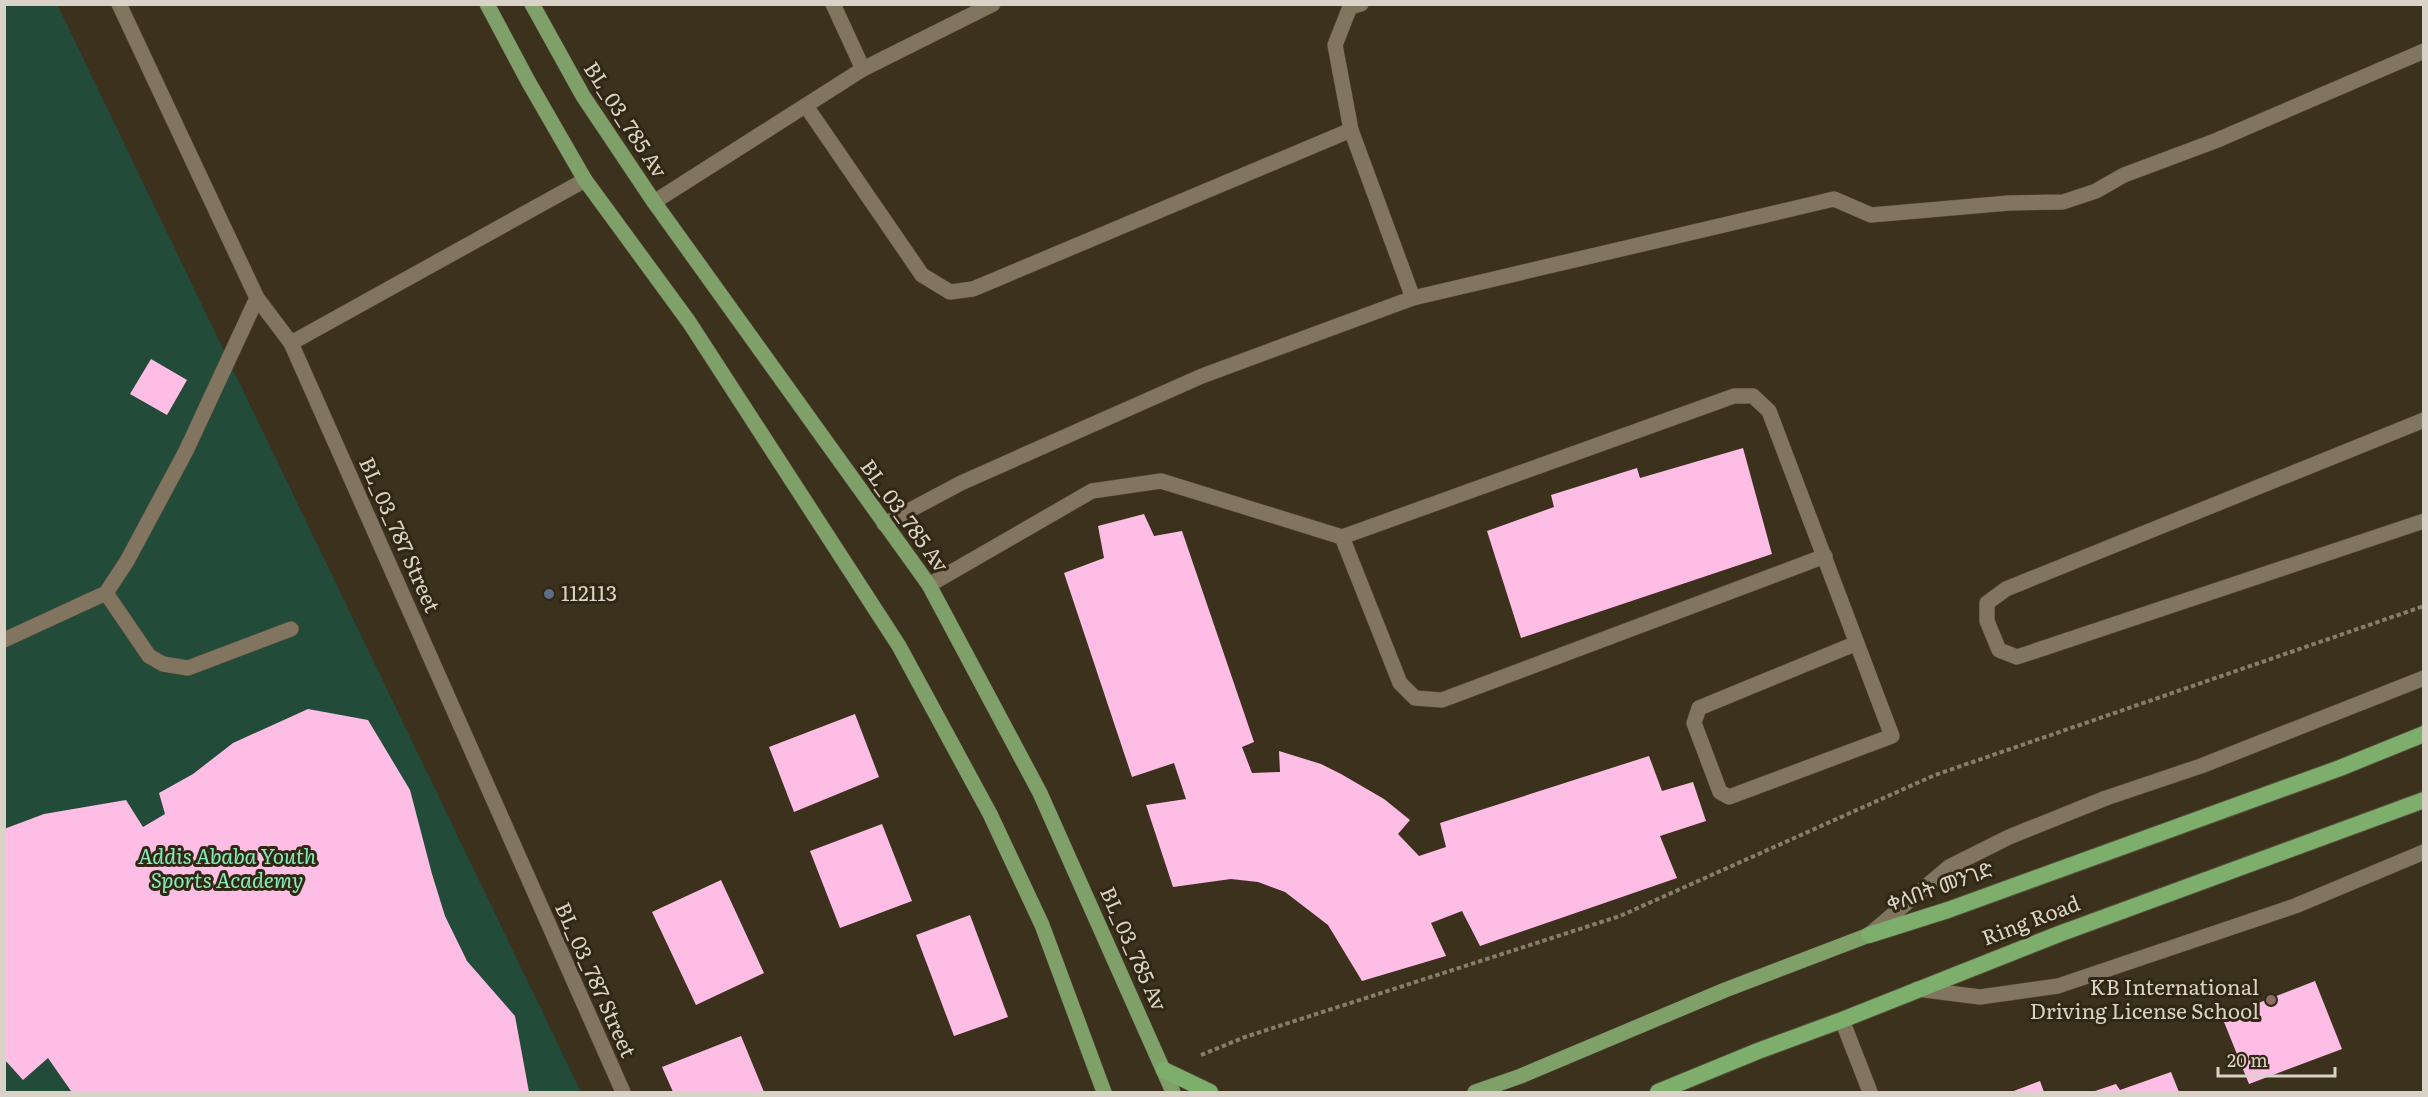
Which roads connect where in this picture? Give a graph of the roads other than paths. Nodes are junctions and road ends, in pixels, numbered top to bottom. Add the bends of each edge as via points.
1 (119, 4) edge
2 (487, 4) edge
3 (532, 4) edge
4 (833, 4) edge
5 (993, 4) edge
6 (1361, 4) edge
7 (2424, 51) edge
8 (863, 69) junction
9 (806, 106) junction
10 (1351, 130) junction
11 (585, 180) junction
12 (654, 202) junction
13 (257, 298) junction
14 (1413, 298) junction
15 (291, 343) junction
16 (2424, 420) edge
17 (2424, 521) edge
18 (884, 524) junction
19 (1342, 537) junction
20 (1825, 556) junction
21 (929, 585) junction
22 (106, 593) junction
23 (291, 629) dead end
24 (4, 640) edge
25 (1857, 643) junction
26 (2424, 678) edge
27 (2424, 734) edge
28 (2424, 800) edge
29 (2424, 852) edge
30 (1869, 935) junction
31 (1917, 989) junction
32 (1842, 1020) junction
33 (1164, 1070) junction
34 (622, 1092) edge
35 (1104, 1092) edge
36 (1173, 1092) edge
37 (1210, 1092) edge
38 (1475, 1092) edge
39 (1658, 1092) edge
40 (1870, 1092) edge

1 - 13 street, BL_03_787 Street
2 - 11 main road
3 - 12 main road, BL_03_785 Av via 583,96
4 - 8 street
5 - 8 street
6 - 10 street via 1350,7 1335,45
7 - 14 street via 2063,202 1871,215 1834,199
8 - 9 street
9 - 10 street via 922,275 950,292 973,289
9 - 12 street
10 - 14 street
11 - 15 street
11 - 35 main road via 689,322 899,646 990,814 1042,925
12 - 18 main road, BL_03_785 Av
13 - 15 street, BL_03_787 Street
13 - 22 street via 186,451
14 - 18 street via 1202,376 961,483
15 - 34 street, BL_03_787 Street
16 - 17 street via 2007,589 1987,603 1987,621 1999,650 2017,657
18 - 21 main road, BL_03_785 Av
19 - 20 street via 1734,396 1754,396 1769,411
19 - 20 street via 1400,683 1415,698 1442,700
19 - 21 street via 1161,480 1092,491
20 - 25 street
21 - 33 main road, BL_03_785 Av via 1040,793
22 - 23 street via 149,656 163,664 188,668
22 - 24 street
25 - 25 street via 1699,708 1694,723 1720,792 1728,797 1892,736
26 - 30 street via 2008,837 1949,867
27 - 30 highway, ቀለበት መንገድ via 1948,910
28 - 31 highway, Ring Road
29 - 31 street via 2295,906 2058,986 1980,997
30 - 38 main road, ቀለበት መንገድ
31 - 32 highway, Ring Road
32 - 39 highway, Ring Road
32 - 40 street
33 - 36 main road, BL_03_785 Av
33 - 37 highway

